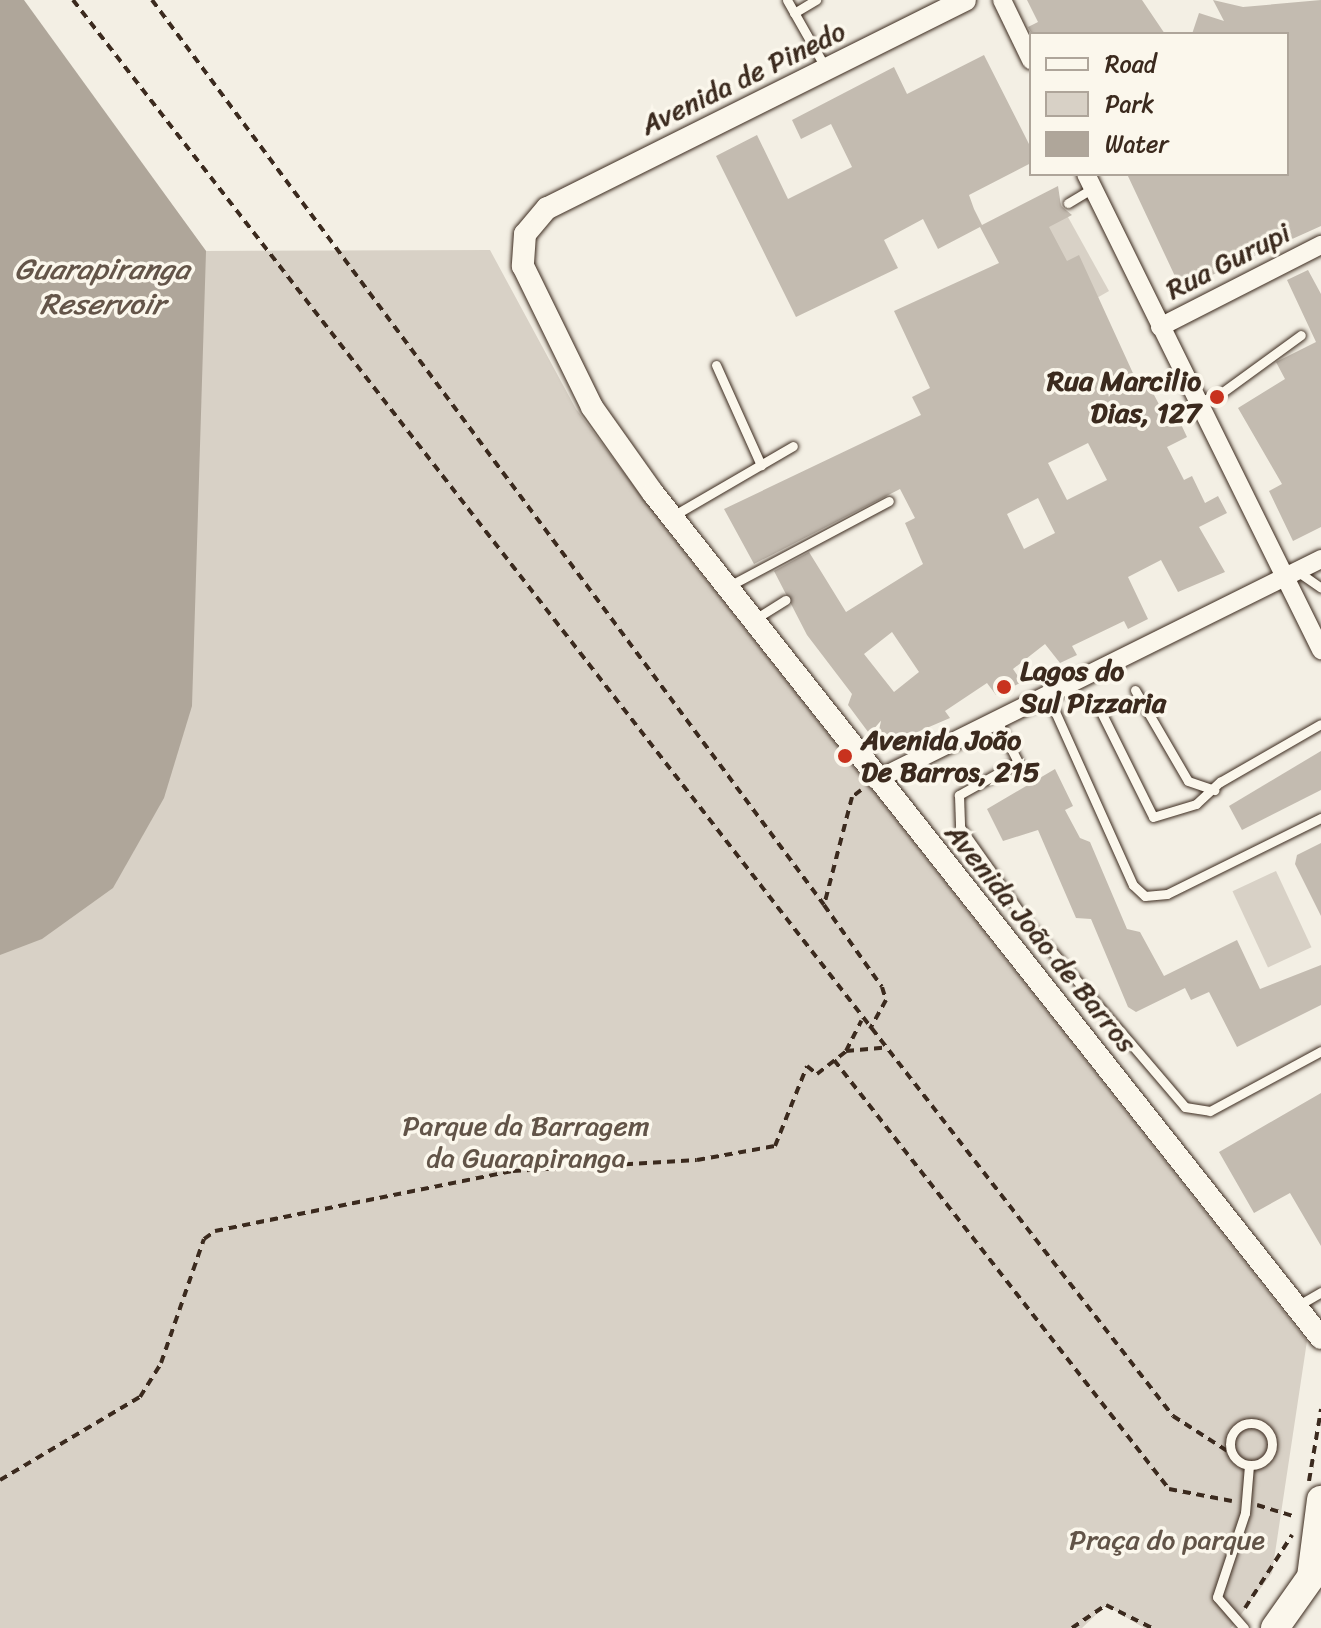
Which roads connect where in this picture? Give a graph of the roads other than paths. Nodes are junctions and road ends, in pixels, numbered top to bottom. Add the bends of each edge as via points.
1 (787, 0) edge
2 (816, 0) edge
3 (965, 0) edge
4 (1002, 0) edge
5 (794, 13) junction
6 (1029, 56) edge
7 (827, 70) junction
8 (1090, 181) edge
9 (1068, 203) dead end
10 (547, 208) joint
11 (1321, 245) edge
12 (1160, 327) junction
13 (1301, 335) dead end
14 (716, 365) dead end
15 (1197, 402) junction
16 (793, 446) dead end
17 (761, 465) junction
18 (889, 501) dead end
19 (671, 517) junction
20 (1321, 559) edge
21 (1290, 574) junction
22 (726, 587) junction
23 (1321, 588) edge
24 (785, 600) dead end
25 (752, 621) junction
26 (1321, 650) edge
27 (1135, 690) dead end
28 (1050, 700) junction
29 (1100, 710) dead end
30 (1321, 724) edge
31 (999, 725) junction
32 (876, 780) junction
33 (1214, 790) junction
34 (1321, 818) edge
35 (1321, 1051) edge
36 (1321, 1292) edge
37 (1297, 1306) junction
38 (1321, 1338) edge
39 (1249, 1465) junction
40 (1308, 1505) edge
41 (1316, 1570) edge
42 (1244, 1628) edge
43 (1275, 1628) edge

1 - 5 lane
2 - 5 lane
3 - 7 street, Avenida de Pinedo
4 - 6 street
5 - 7 lane
7 - 10 street, Avenida de Pinedo
8 - 9 lane
8 - 12 street
10 - 19 street, Avenida João de Barros via 533,218 522,252 550,333
11 - 12 street, Rua Gurupi
12 - 15 street
13 - 15 lane via 1220,394
14 - 17 lane
15 - 21 street
16 - 17 lane
17 - 19 lane
18 - 22 lane
19 - 22 street, Avenida João de Barros
20 - 21 street
21 - 23 lane
21 - 26 street
21 - 28 street
22 - 25 street, Avenida João de Barros
24 - 25 lane
25 - 32 street, Avenida João de Barros
27 - 33 lane via 1188,781
28 - 31 street
28 - 34 lane via 1133,885 1145,896 1167,894
29 - 33 lane via 1153,817 1196,804
30 - 33 lane
31 - 32 street
31 - 35 lane via 1018,762 959,795 960,827 1027,922 1185,1107 1210,1111
32 - 37 street, Avenida João de Barros
36 - 37 lane
37 - 38 street, Avenida João de Barros
39 - 39 lane via 1267,1458 1266,1430 1238,1427 1232,1454
39 - 42 lane via 1246,1503 1218,1587 1220,1604
40 - 41 main road
41 - 43 main road

